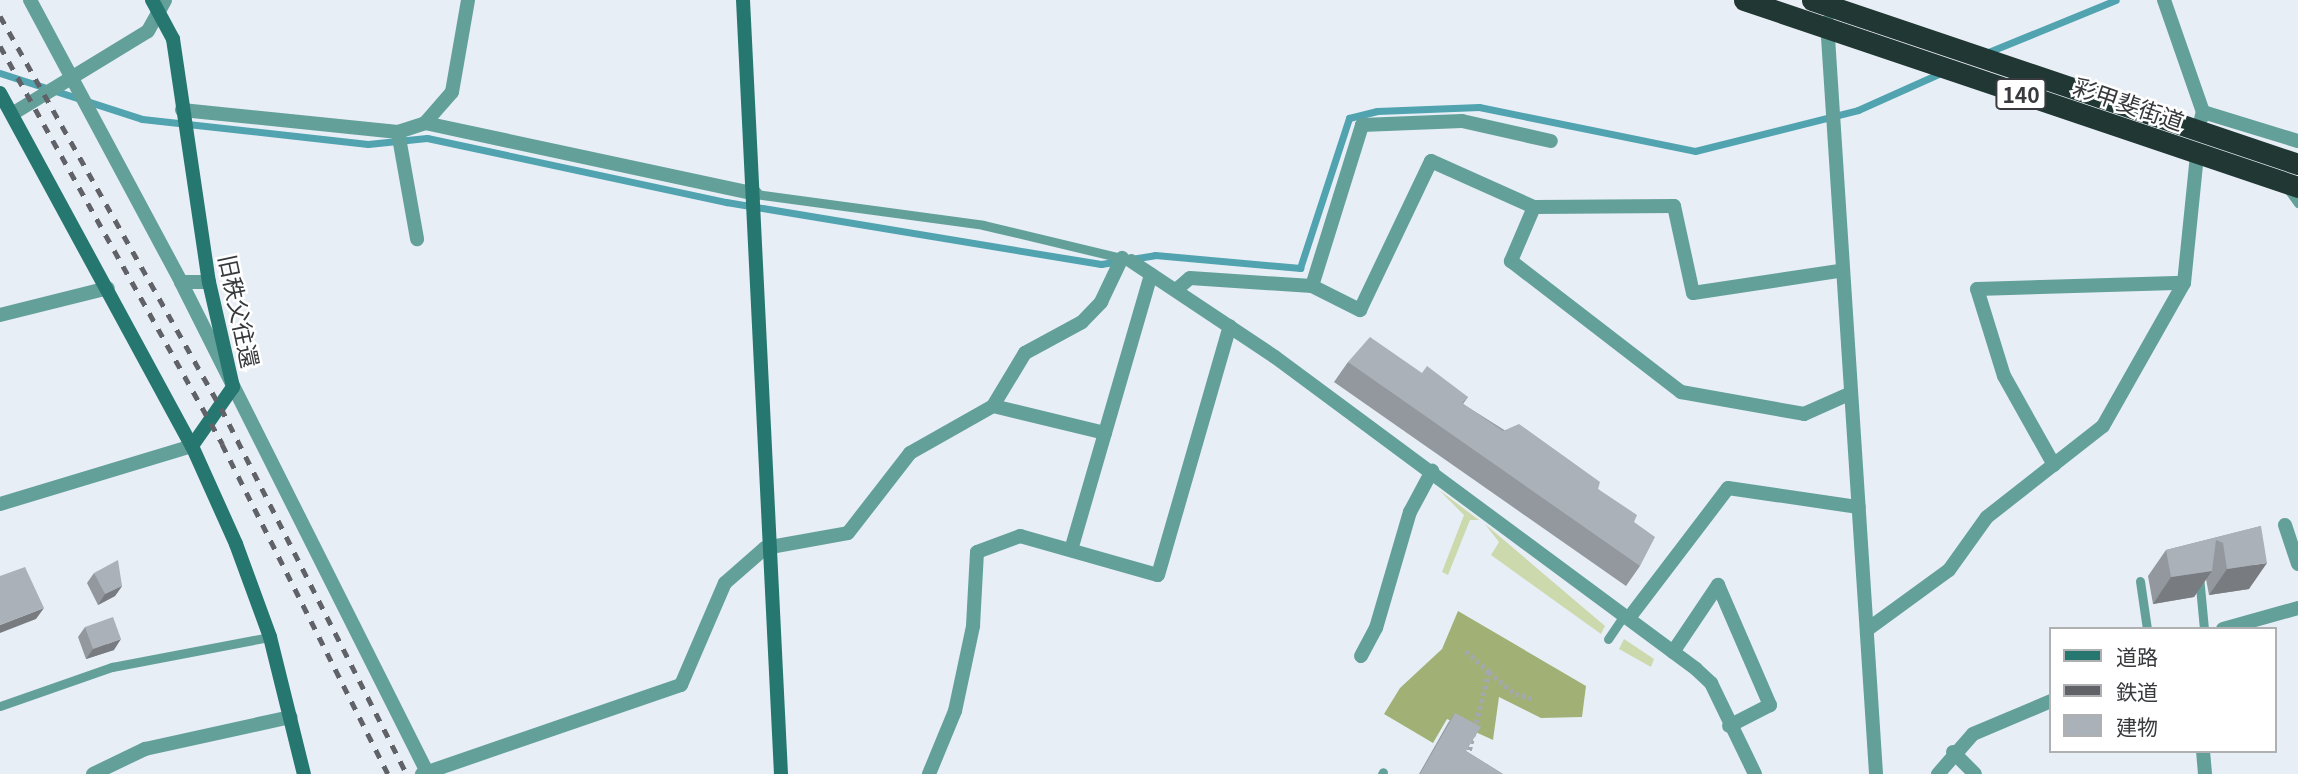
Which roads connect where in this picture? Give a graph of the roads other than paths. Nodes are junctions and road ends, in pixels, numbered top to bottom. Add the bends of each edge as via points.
1 (30, 0) edge
2 (468, 0) edge
3 (743, 0) edge
4 (1744, 0) edge
5 (2164, 0) edge
6 (1818, 1) edge
7 (159, 4) edge
8 (1829, 29) junction
9 (73, 77) junction
10 (0, 93) edge
11 (182, 110) junction
12 (12, 114) junction
13 (2200, 121) junction
14 (425, 123) junction
15 (398, 132) junction
16 (1551, 141) dead end
17 (2298, 141) edge
18 (2197, 155) junction
19 (2298, 164) edge
20 (2290, 184) edge
21 (755, 194) junction
22 (2298, 203) edge
23 (1534, 207) junction
24 (417, 239) dead end
25 (1127, 260) junction
26 (1839, 271) junction
27 (1151, 274) junction
28 (181, 282) junction
29 (209, 282) junction
30 (2184, 283) junction
31 (1312, 286) junction
32 (108, 288) junction
33 (1176, 290) junction
34 (0, 315) edge
35 (1230, 326) junction
36 (233, 387) junction
37 (1849, 394) junction
38 (993, 405) junction
39 (1105, 433) junction
40 (192, 446) junction
41 (2054, 465) junction
42 (1432, 471) junction
43 (0, 504) edge
44 (1858, 508) junction
45 (2285, 525) dead end
46 (765, 548) junction
47 (1071, 550) junction
48 (2298, 565) edge
49 (2199, 573) edge
50 (2140, 581) dead end
51 (2298, 608) edge
52 (1626, 616) junction
53 (2147, 627) edge
54 (2204, 627) edge
55 (2230, 627) edge
56 (1868, 629) junction
57 (270, 637) junction
58 (1608, 639) dead end
59 (1673, 652) junction
60 (1361, 656) dead end
61 (2050, 701) edge
62 (0, 706) edge
63 (291, 717) junction
64 (1729, 726) junction
65 (1953, 752) junction
66 (2203, 753) edge
67 (425, 773) edge
68 (93, 774) edge
69 (304, 774) edge
70 (781, 774) edge
71 (929, 774) edge
72 (1755, 774) edge
73 (1876, 774) edge
74 (1938, 774) edge
75 (1975, 774) edge
76 (2205, 774) edge

1 - 9 street
2 - 14 street via 452,92
3 - 21 street
4 - 8 highway, 彩甲斐街道 / 140
5 - 13 street
6 - 8 street
6 - 13 highway, 彩甲斐街道 / 140
7 - 9 street via 148,31
7 - 11 street, 旧秩父往還 via 173,39
8 - 18 highway, 彩甲斐街道 / 140
8 - 26 street
9 - 12 street
9 - 28 street
10 - 12 street
11 - 15 street
11 - 29 street, 旧秩父往還
12 - 32 street
13 - 17 street
13 - 19 highway, 彩甲斐街道 / 140
14 - 15 street
14 - 21 street
15 - 24 street
16 - 31 street via 1462,121 1362,125
18 - 20 highway, 彩甲斐街道 / 140
18 - 30 street
20 - 22 lane
21 - 25 lane via 983,225
21 - 46 street
23 - 26 street via 1674,206 1693,293
23 - 31 street via 1431,161 1360,310
23 - 37 street via 1511,261 1681,391 1804,414
25 - 27 street
25 - 38 street via 1101,302 1082,322 1025,353
26 - 37 street
27 - 33 street
27 - 39 street
28 - 29 street
28 - 36 street
29 - 36 street, 旧秩父往還
30 - 41 street via 2103,426
30 - 41 street via 1977,289 2004,376
31 - 33 street via 1190,278
32 - 34 street
32 - 40 street
33 - 35 street
35 - 42 street
35 - 47 street via 1158,575
36 - 40 street, 旧秩父往還
36 - 67 street
37 - 44 street
38 - 39 street
38 - 46 street via 910,453 848,533
39 - 47 street
40 - 43 street
40 - 57 street
41 - 56 street via 1987,517 1950,570
42 - 52 street
42 - 60 street via 1410,512 1376,628
44 - 52 street via 1728,488
44 - 56 street
45 - 48 street
46 - 67 street via 725,583 681,685
46 - 70 street
47 - 71 street via 1020,536 976,552 973,626 955,711
49 - 54 lane
50 - 53 lane
51 - 55 street
52 - 58 lane
52 - 59 street
56 - 73 street
57 - 62 lane via 112,667
57 - 63 street
59 - 64 street via 1711,683
59 - 64 street via 1718,585 1770,705
61 - 65 street via 1973,734
63 - 68 street via 145,749
63 - 69 street
64 - 72 street
65 - 74 street
65 - 75 street
66 - 76 street

